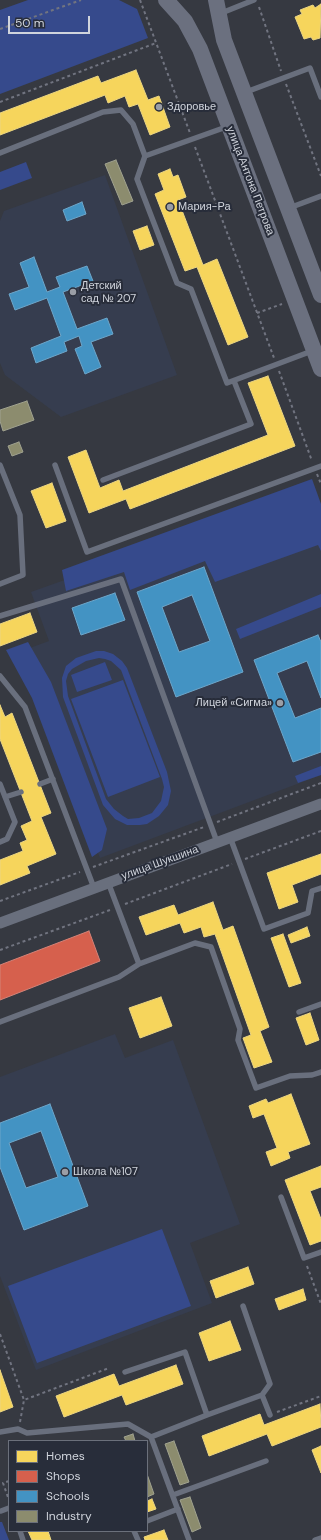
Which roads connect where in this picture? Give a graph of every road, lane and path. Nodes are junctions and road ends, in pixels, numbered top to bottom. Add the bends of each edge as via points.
1 (81, 0) edge
2 (140, 0) edge
3 (166, 0) edge
4 (254, 0) edge
5 (217, 7) edge
6 (259, 7) dead end
7 (0, 29) edge
8 (156, 43) junction
9 (283, 78) junction
10 (245, 93) junction
11 (321, 98) edge
12 (0, 102) edge
13 (229, 126) junction
14 (192, 140) junction
15 (0, 153) edge
16 (145, 156) junction
17 (321, 176) edge
18 (321, 196) edge
19 (288, 208) junction
20 (264, 217) junction
21 (321, 295) edge
22 (315, 333) edge
23 (314, 350) junction
24 (276, 365) junction
25 (321, 369) edge
26 (234, 381) junction
27 (0, 465) edge
28 (55, 465) dead end
29 (318, 467) edge
30 (103, 480) dead end
31 (321, 484) edge
32 (0, 584) edge
33 (0, 616) edge
34 (0, 676) edge
35 (53, 779) junction
36 (321, 783) edge
37 (0, 784) edge
38 (40, 784) dead end
39 (21, 792) dead end
40 (5, 797) junction
41 (321, 804) edge
42 (210, 824) junction
43 (321, 831) edge
44 (230, 837) junction
45 (0, 842) edge
46 (217, 842) junction
47 (239, 862) junction
48 (87, 869) junction
49 (108, 882) junction
50 (94, 888) junction
51 (321, 888) edge
52 (0, 901) edge
53 (117, 907) junction
54 (0, 923) edge
55 (0, 950) edge
56 (139, 964) junction
57 (321, 1004) edge
58 (299, 1012) dead end
59 (0, 1022) edge
60 (321, 1072) edge
61 (281, 1197) dead end
62 (321, 1252) edge
63 (304, 1258) junction
64 (321, 1304) edge
65 (243, 1306) dead end
66 (0, 1334) edge
67 (108, 1368) dead end
68 (125, 1372) dead end
69 (262, 1395) junction
70 (321, 1396) edge
71 (24, 1400) junction
72 (207, 1415) junction
73 (270, 1415) joint
74 (18, 1429) junction
75 (0, 1432) edge
76 (151, 1437) junction
77 (266, 1461) dead end
78 (8, 1481) edge
79 (172, 1495) junction
80 (8, 1497) edge
81 (8, 1508) edge
82 (178, 1510) junction
83 (1, 1511) dead end
84 (148, 1521) edge
85 (321, 1538) edge
86 (189, 1540) edge
87 (315, 1540) edge

1 - 7 path
2 - 8 path
3 - 13 street, улица Антона Петрова via 185,21 200,49
4 - 5 lane
5 - 10 street via 224,40
6 - 9 path
8 - 12 path
8 - 14 path
9 - 10 lane
9 - 11 lane via 310,68
9 - 17 path
10 - 19 street
13 - 14 lane
13 - 20 street, улица Антона Петрова
14 - 16 lane
14 - 24 path
15 - 16 lane via 103,112 121,110 133,124
16 - 26 lane via 137,179 176,283 191,289 227,383
18 - 19 lane
19 - 20 street
19 - 21 street
20 - 22 street, улица Антона Петрова
22 - 23 street, улица Антона Петрова
23 - 24 lane
23 - 25 street, улица Антона Петрова
24 - 26 lane
24 - 29 path
26 - 30 lane via 251,424
27 - 32 lane via 20,515 23,576
28 - 29 lane via 87,552
29 - 31 path
33 - 42 lane via 121,579
34 - 35 lane via 25,707
35 - 38 lane
35 - 48 lane
36 - 42 path
37 - 40 lane
39 - 40 lane
40 - 45 lane via 14,822 7,840
41 - 44 street, улица Шукшина
42 - 46 lane
42 - 48 path
43 - 47 path
44 - 46 street, улица Шукшина
44 - 47 lane
46 - 49 street, улица Шукшина
47 - 51 lane via 264,929 308,913 312,891
47 - 53 path
48 - 50 lane
48 - 52 path
49 - 50 street, улица Шукшина
49 - 53 lane
50 - 54 street, улица Шукшина
53 - 55 path
53 - 56 lane
56 - 59 lane via 119,977
56 - 60 lane via 195,943 211,947 240,1029 238,1040 256,1088 290,1076 312,1076
57 - 58 lane
61 - 63 lane
62 - 63 lane
63 - 64 path
65 - 69 lane via 270,1384
66 - 71 path
67 - 71 path
68 - 72 lane via 185,1352
69 - 72 lane
69 - 73 lane
70 - 73 path
71 - 74 path
72 - 76 lane
74 - 75 lane
74 - 76 lane via 27,1433 128,1424
76 - 79 lane
77 - 79 lane
78 - 80 path via 4,1483
79 - 82 lane
81 - 83 lane
82 - 84 lane
82 - 86 lane
85 - 87 lane

